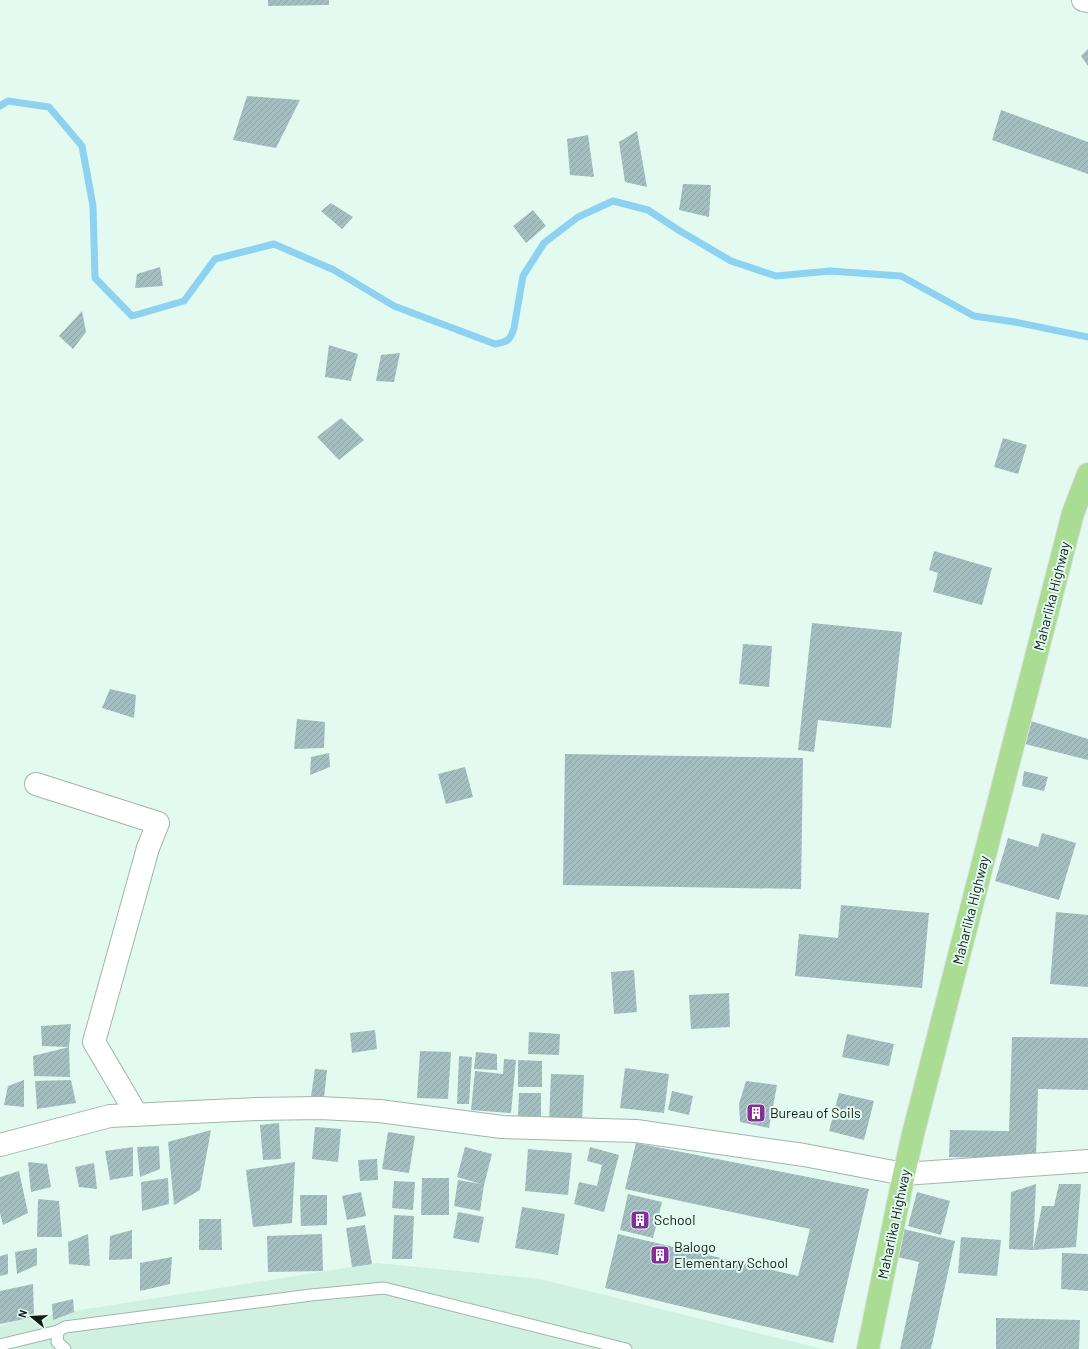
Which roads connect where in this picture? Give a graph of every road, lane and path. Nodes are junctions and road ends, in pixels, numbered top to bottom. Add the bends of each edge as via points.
1 (1083, 0) edge
2 (1088, 1) edge
3 (1088, 474) edge
4 (36, 784) dead end
5 (138, 1115) junction
6 (0, 1145) edge
7 (1088, 1161) edge
8 (904, 1174) junction
9 (58, 1331) junction
10 (0, 1345) edge
11 (65, 1349) edge
12 (626, 1349) edge
13 (868, 1349) edge

1 - 2 street
3 - 8 main road, Maharlika Highway via 1073,513
4 - 5 street via 158,823 148,848 94,1042
5 - 6 street via 110,1116
5 - 8 street via 320,1108 379,1112 502,1127 636,1131 804,1155
7 - 8 street
8 - 13 main road, Maharlika Highway
9 - 10 lane
9 - 11 lane via 57,1342
9 - 12 lane via 65,1327 384,1288

